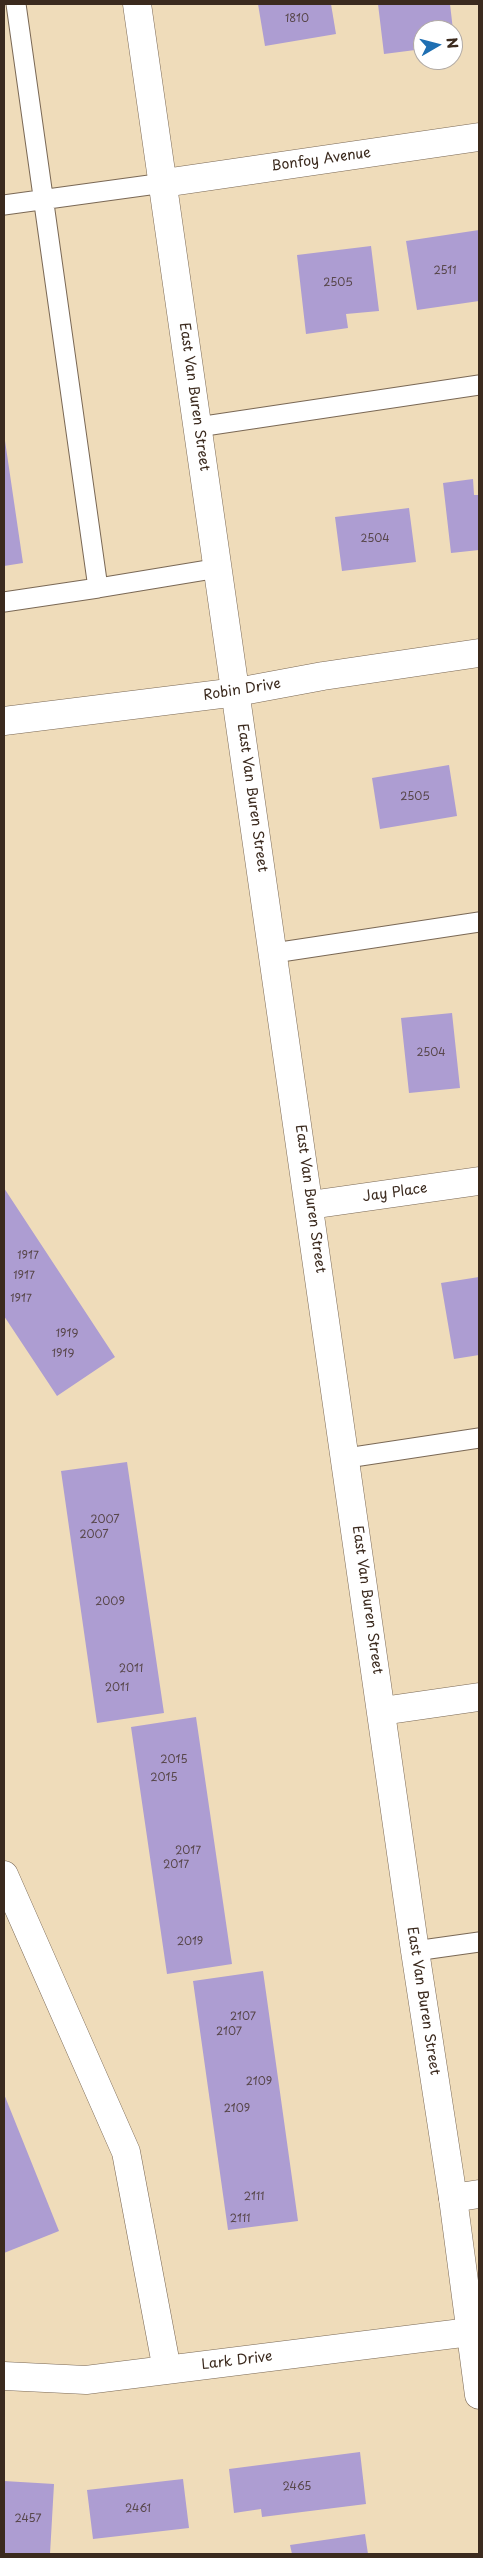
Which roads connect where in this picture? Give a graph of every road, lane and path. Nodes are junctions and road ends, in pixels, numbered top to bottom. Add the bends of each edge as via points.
1 (16, 4) edge
2 (137, 4) edge
3 (479, 137) edge
4 (164, 183) junction
5 (44, 200) junction
6 (4, 205) edge
7 (479, 385) edge
8 (198, 426) junction
9 (219, 568) junction
10 (98, 588) junction
11 (4, 602) edge
12 (479, 653) edge
13 (237, 692) junction
14 (4, 721) edge
15 (479, 922) edge
16 (274, 953) junction
17 (479, 1181) edge
18 (310, 1205) junction
19 (479, 1438) edge
20 (346, 1458) junction
21 (479, 1697) edge
22 (382, 1711) junction
23 (4, 1875) edge
24 (479, 1942) edge
25 (415, 1951) junction
26 (466, 2196) edge
27 (470, 2332) junction
28 (167, 2370) junction
29 (4, 2376) edge
30 (479, 2395) edge

1 - 5 lane
2 - 4 street, East Van Buren Street
3 - 4 street, Bonfoy Avenue
4 - 5 lane
4 - 8 street, East Van Buren Street
5 - 6 lane
5 - 10 lane
7 - 8 lane
8 - 9 street, East Van Buren Street
9 - 10 lane
9 - 13 street, East Van Buren Street
10 - 11 lane
12 - 13 street, Robin Drive
13 - 14 street, Robin Drive
13 - 16 street, East Van Buren Street
15 - 16 lane
16 - 18 street, East Van Buren Street
17 - 18 street, Jay Place
18 - 20 street, East Van Buren Street
19 - 20 lane
20 - 22 street, East Van Buren Street
21 - 22 street
22 - 25 street, East Van Buren Street
23 - 28 street via 126,2152
24 - 25 lane
25 - 26 street, East Van Buren Street
26 - 27 street, East Van Buren Street
27 - 28 street, Lark Drive
27 - 30 street, East Van Buren Street
28 - 29 street, Lark Drive via 86,2380

